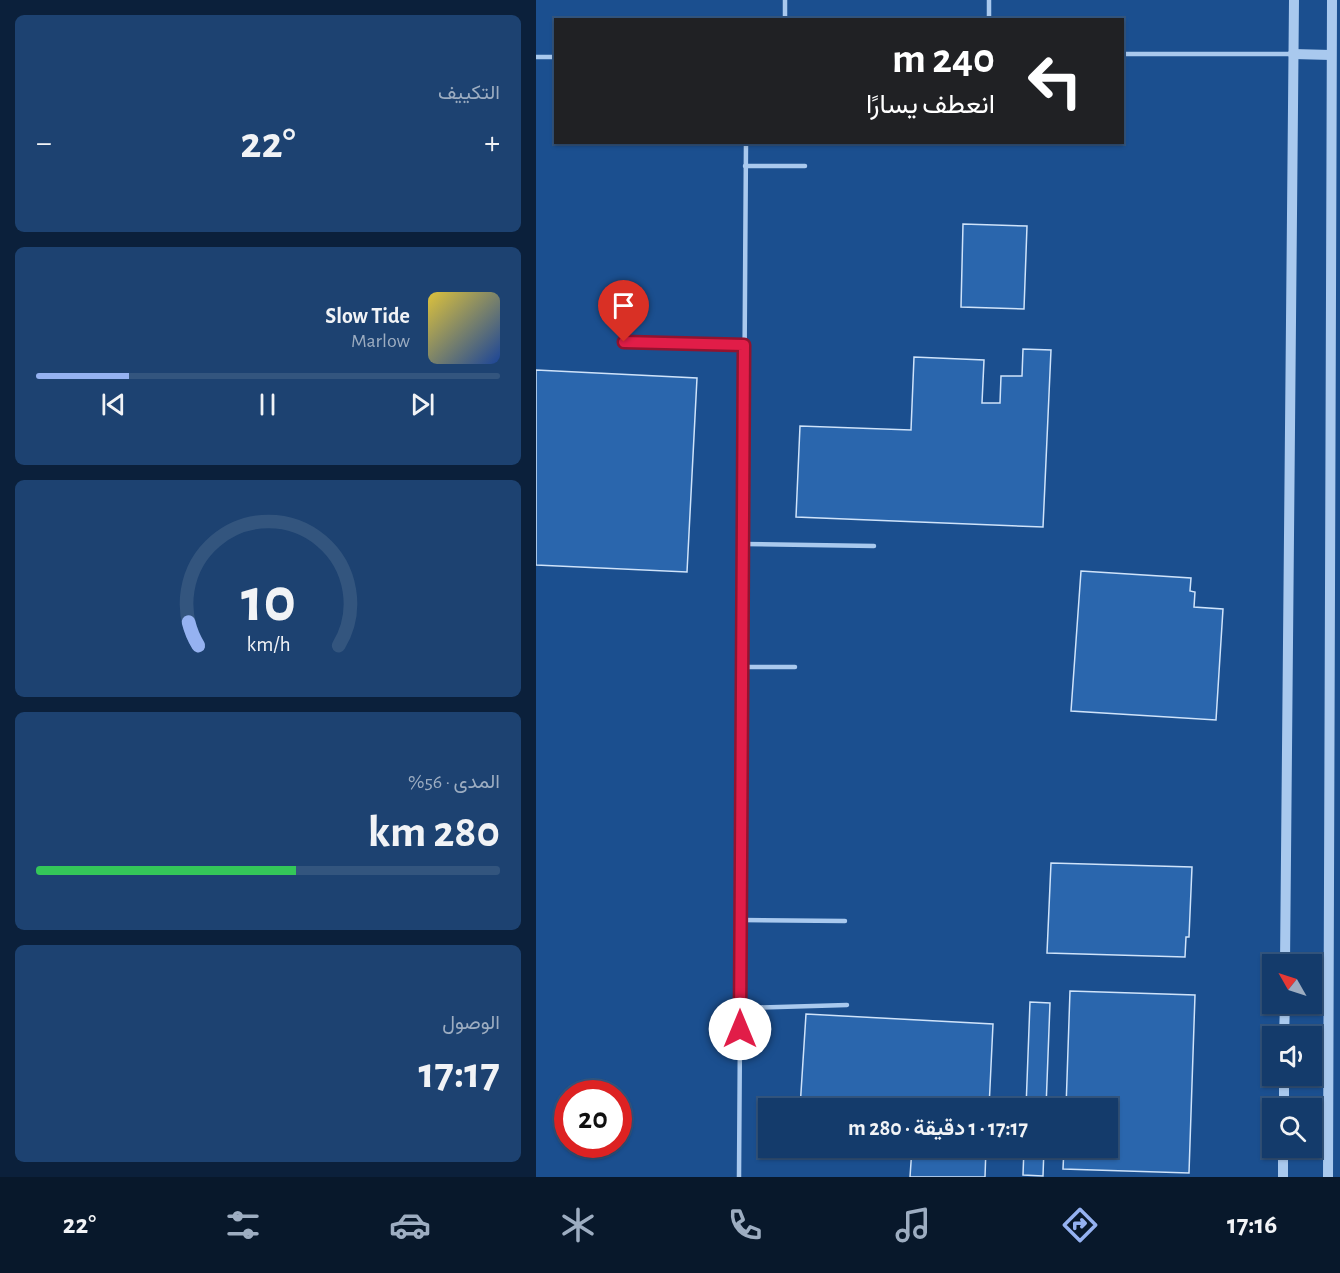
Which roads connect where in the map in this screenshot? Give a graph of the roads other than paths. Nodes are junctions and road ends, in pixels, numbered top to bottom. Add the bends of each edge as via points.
1 (785, 0) edge
2 (989, 0) edge
3 (1294, 0) edge
4 (1332, 0) edge
5 (785, 18) edge
6 (989, 18) edge
7 (1124, 54) edge
8 (1293, 54) junction
9 (1331, 55) junction
10 (536, 57) edge
11 (554, 57) edge
12 (746, 144) edge
13 (745, 166) junction
14 (805, 166) dead end
15 (624, 342) dead end
16 (744, 345) junction
17 (743, 544) junction
18 (874, 546) dead end
19 (742, 667) junction
20 (795, 667) dead end
21 (741, 920) junction
22 (845, 921) dead end
23 (1285, 954) edge
24 (848, 1005) dead end
25 (740, 1008) junction
26 (1283, 1158) edge
27 (739, 1177) edge
28 (1283, 1177) edge
29 (1328, 1177) edge

1 - 5 lane
2 - 6 lane
3 - 8 street
4 - 9 street
7 - 8 lane
8 - 9 street
8 - 23 street
9 - 29 street
10 - 11 lane
12 - 13 lane
13 - 14 lane
13 - 16 lane
15 - 16 lane
16 - 17 lane
17 - 18 lane
17 - 19 lane
19 - 20 lane
19 - 21 lane
21 - 22 lane
21 - 25 lane
24 - 25 lane
25 - 27 lane
26 - 28 street

